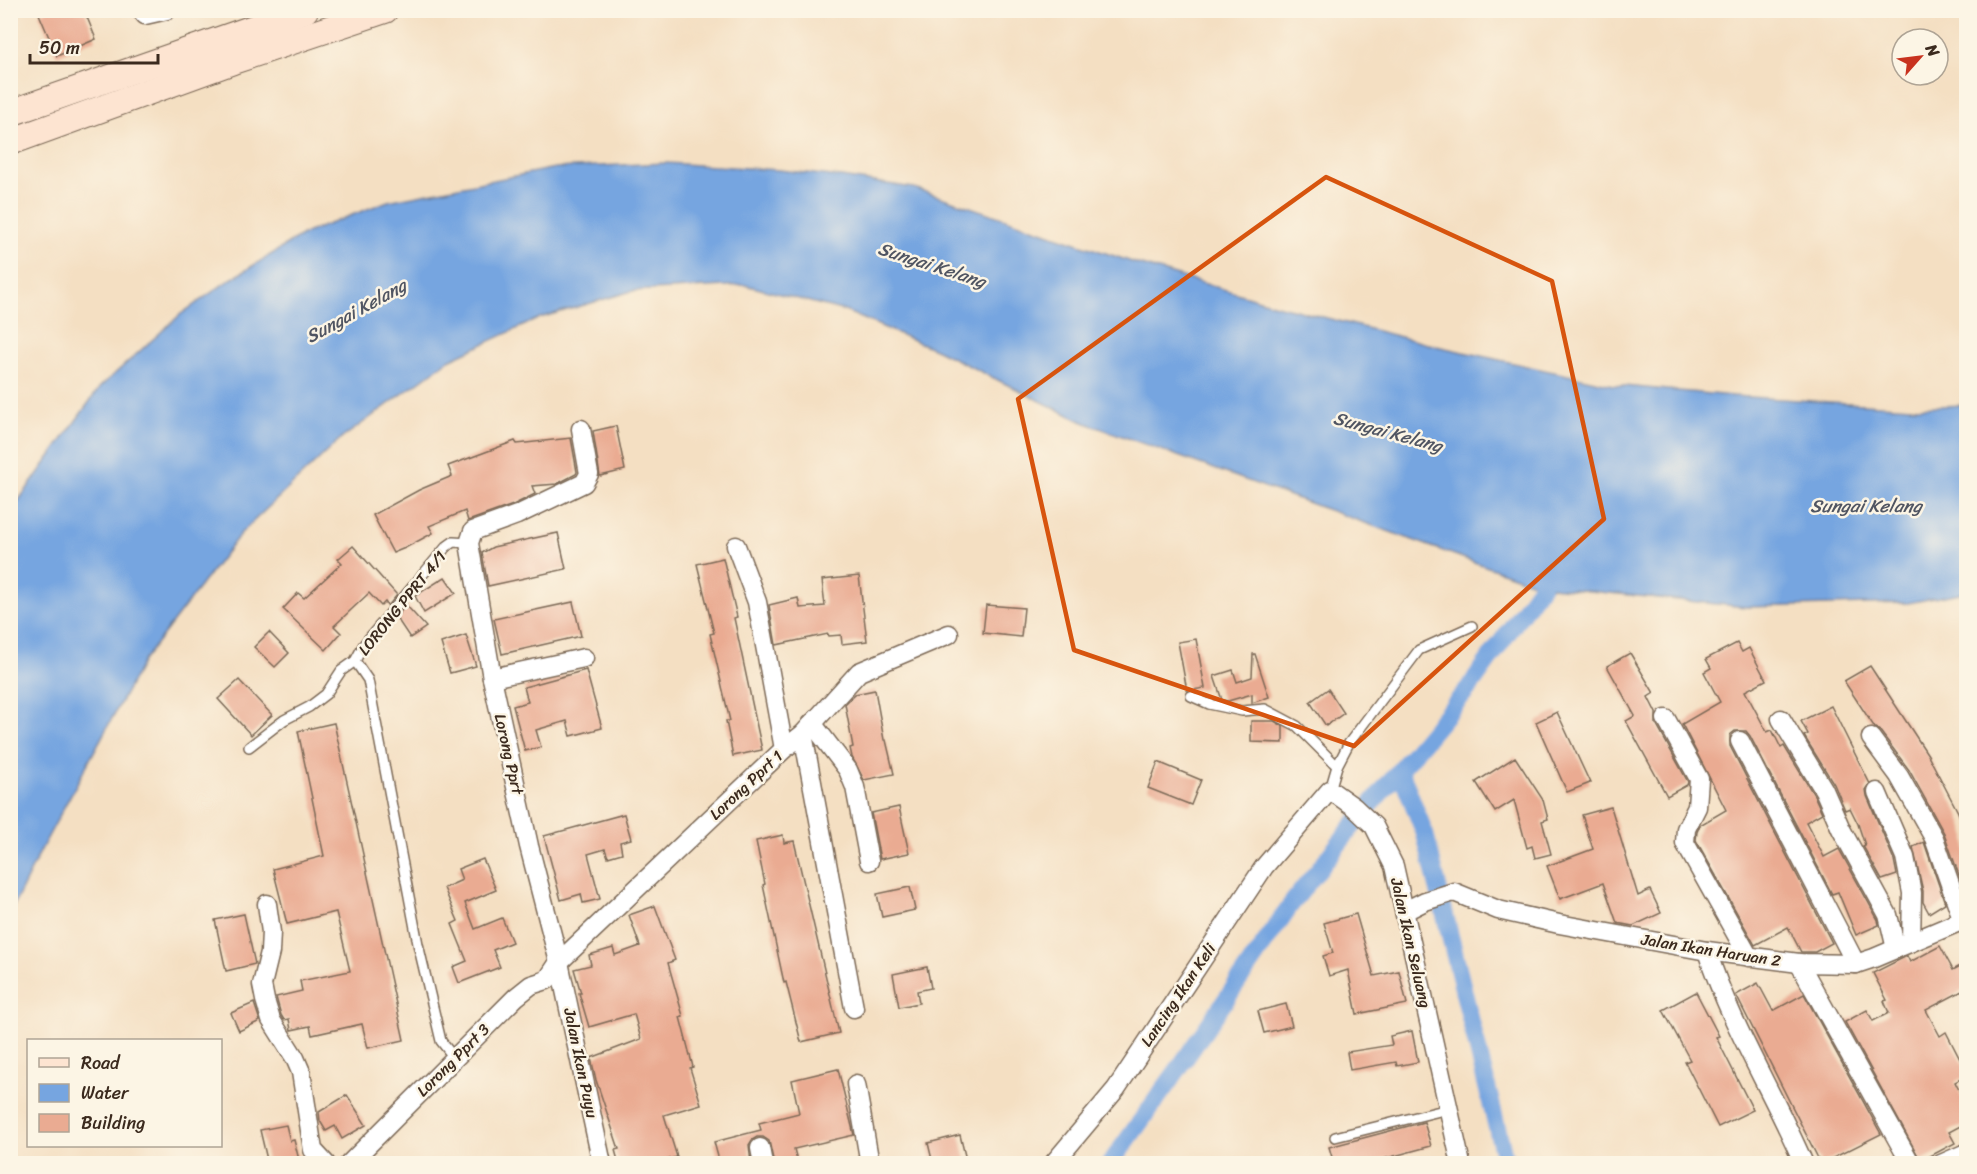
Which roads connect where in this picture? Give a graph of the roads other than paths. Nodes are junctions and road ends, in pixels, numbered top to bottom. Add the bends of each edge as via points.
1 (141, 10) edge
2 (167, 10) edge
3 (305, 10) edge
4 (385, 10) edge
5 (10, 113) edge
6 (10, 142) edge
7 (581, 429) dead end
8 (469, 543) junction
9 (736, 546) dead end
10 (1472, 626) dead end
11 (949, 633) dead end
12 (584, 658) dead end
13 (355, 661) junction
14 (492, 678) junction
15 (1191, 696) dead end
16 (1666, 719) dead end
17 (1781, 719) dead end
18 (807, 728) junction
19 (1871, 738) dead end
20 (1740, 741) dead end
21 (249, 747) dead end
22 (784, 749) junction
23 (1337, 766) junction
24 (1330, 790) junction
25 (1876, 792) dead end
26 (868, 861) dead end
27 (267, 904) dead end
28 (1405, 911) junction
29 (1965, 920) edge
30 (1903, 946) junction
31 (1707, 951) junction
32 (1749, 957) junction
33 (559, 962) junction
34 (1799, 963) junction
35 (1856, 964) junction
36 (854, 1008) dead end
37 (455, 1060) junction
38 (856, 1084) dead end
39 (1448, 1109) junction
40 (1335, 1137) dead end
41 (1966, 1153) edge
42 (326, 1164) edge
43 (349, 1164) edge
44 (602, 1164) edge
45 (870, 1164) edge
46 (1053, 1164) edge
47 (1461, 1164) edge
48 (1804, 1164) edge
49 (1911, 1164) edge
50 (1941, 1164) edge

1 - 2 street via 146,15
3 - 5 main road
4 - 6 main road
7 - 8 street, LORONG PPRT 4/1 via 589,474 584,483 517,516 473,531
8 - 13 lane, LORONG PPRT 4/1 via 453,542 446,547 364,644
8 - 14 street, Lorong Pprt
9 - 22 street via 757,602
10 - 23 lane via 1419,650 1349,743
11 - 18 street, Lorong Pprt 1 via 859,672
12 - 14 street
13 - 21 lane, LORONG PPRT 4/1 via 341,671 326,694
13 - 37 lane via 368,680 418,944 441,1041
14 - 33 street, Lorong Pprt
15 - 23 lane via 1242,711 1265,709 1297,726
16 - 32 street via 1699,779 1697,807 1686,829 1685,843
17 - 30 street via 1824,790
18 - 22 street, Lorong Pprt 1
18 - 26 street via 848,770 855,787
18 - 36 street
19 - 29 street via 1899,776 1934,838
20 - 35 street
22 - 33 street, Lorong Pprt 1
23 - 24 lane
24 - 28 street, Jalan Ikan Seluang via 1374,826 1394,866
24 - 46 street, Lancing Ikan Keli via 1264,867 1116,1089
25 - 30 street via 1905,857 1912,893
27 - 42 street via 271,932 262,985 265,1000 271,1020 301,1072 313,1150
28 - 31 street, Jalan Ikan Haruan 2 via 1454,892 1498,910
28 - 39 street, Jalan Ikan Seluang
29 - 30 street, Jalan Ikan Haruan 2
30 - 35 street, Jalan Ikan Haruan 2
31 - 32 street, Jalan Ikan Haruan 2
31 - 48 street via 1741,1035
32 - 34 street, Jalan Ikan Haruan 2
33 - 37 street, Lorong Pprt 3 via 548,980 516,997
33 - 44 street, Jalan Ikan Puyu
34 - 35 street, Jalan Ikan Haruan 2
34 - 49 street
37 - 43 street, Lorong Pprt 3
38 - 45 street
39 - 40 lane
39 - 47 street, Jalan Ikan Seluang
41 - 50 street

